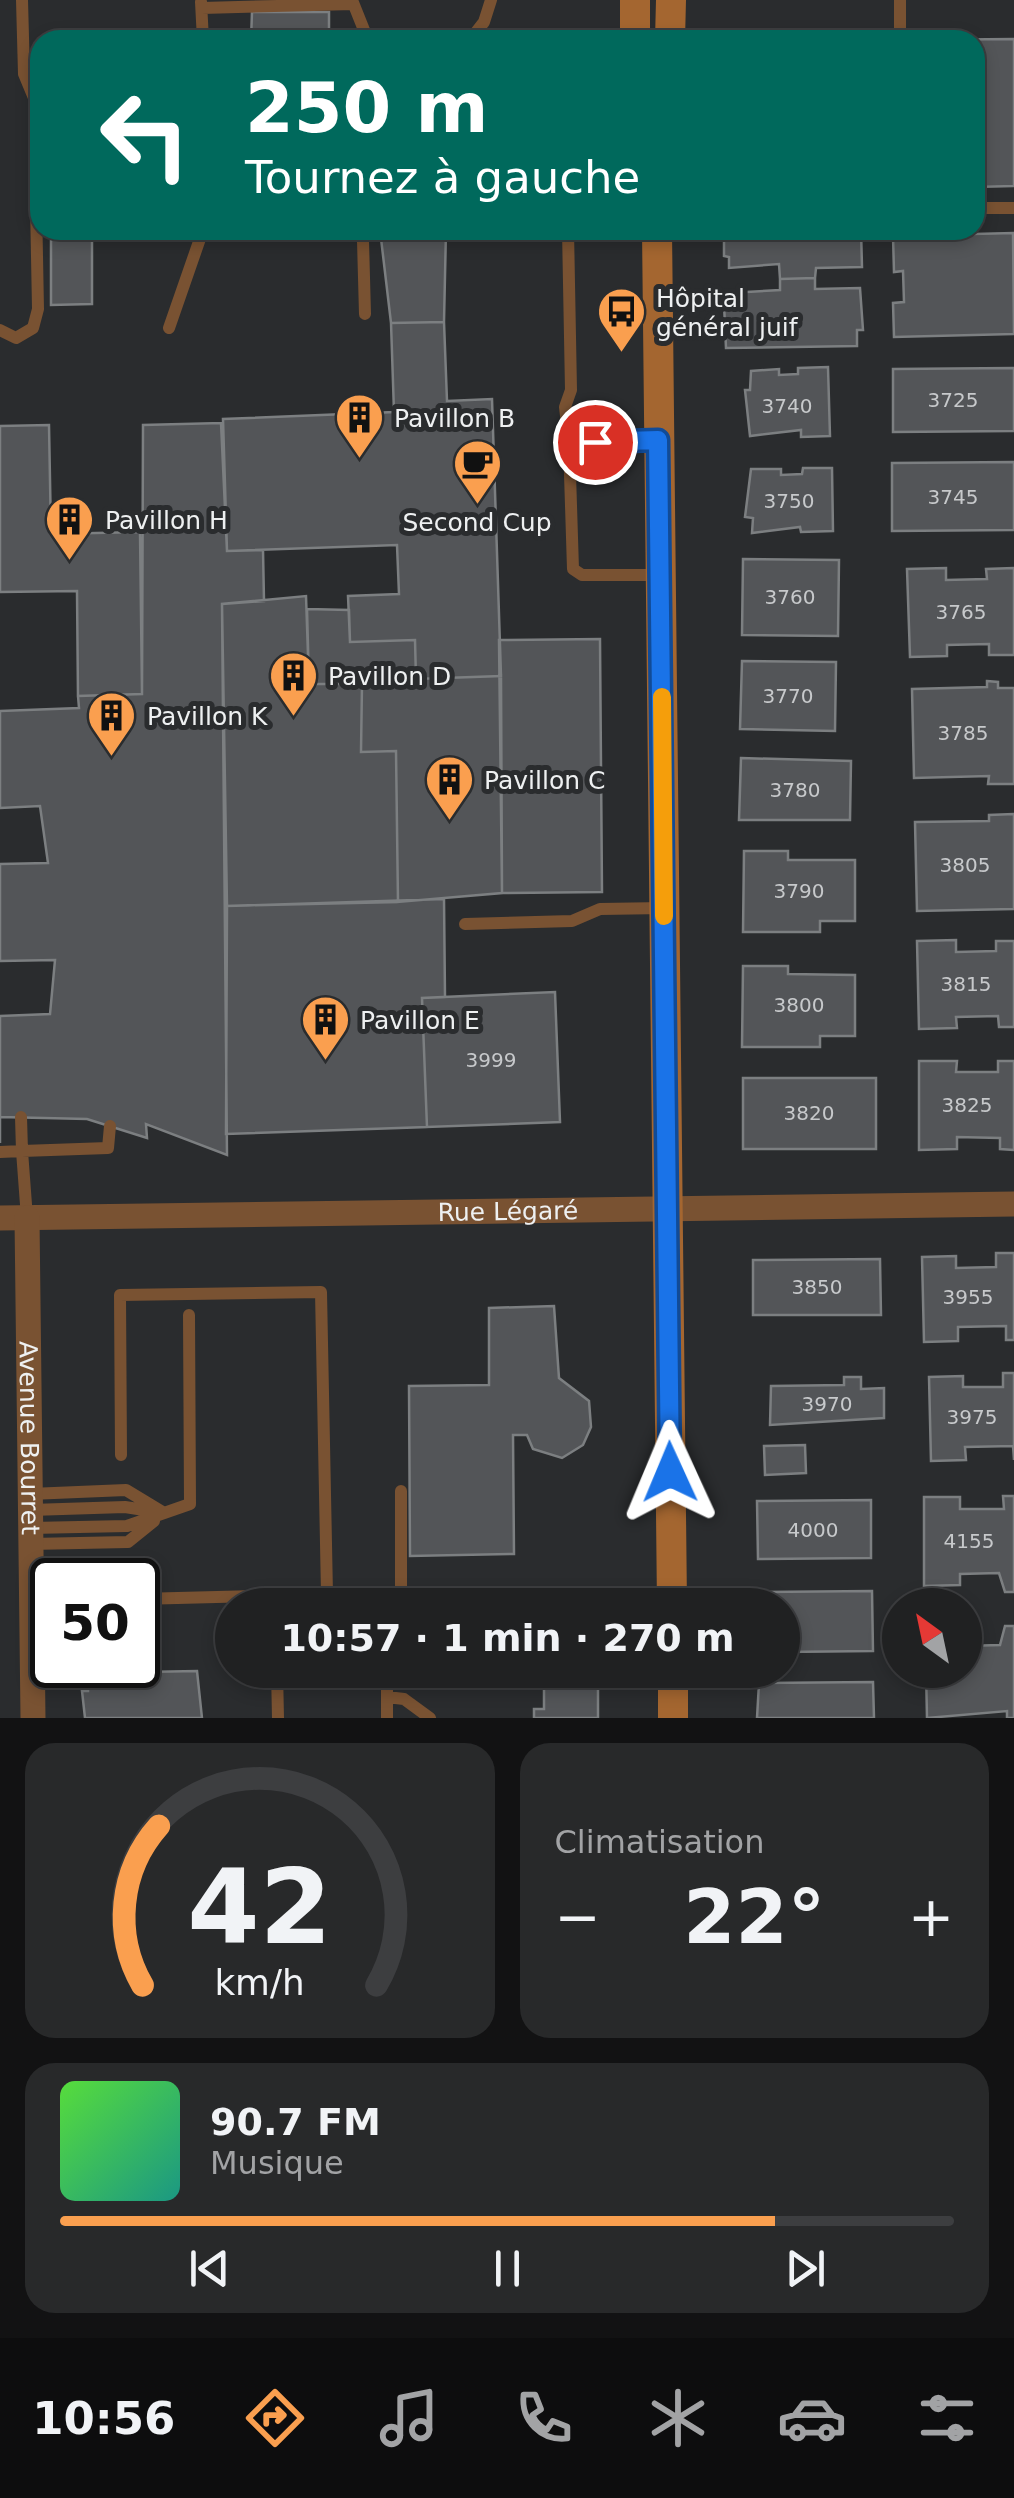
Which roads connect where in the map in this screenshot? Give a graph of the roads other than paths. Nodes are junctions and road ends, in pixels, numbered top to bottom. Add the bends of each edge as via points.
1 (22, 0) edge
2 (492, 0) edge
3 (635, 0) edge
4 (671, 0) edge
5 (900, 0) edge
6 (352, 2) edge
7 (202, 4) edge
8 (203, 30) edge
9 (364, 30) edge
10 (478, 30) edge
11 (635, 30) edge
12 (670, 30) edge
13 (900, 30) edge
14 (30, 88) edge
15 (985, 208) edge
16 (1014, 208) edge
17 (37, 240) edge
18 (200, 240) edge
19 (363, 240) edge
20 (568, 240) edge
21 (656, 240) edge
22 (365, 314) dead end
23 (169, 328) dead end
24 (0, 330) edge
25 (658, 440) junction
26 (569, 442) junction
27 (661, 576) junction
28 (664, 908) junction
29 (465, 924) dead end
30 (21, 1117) dead end
31 (110, 1126) dead end
32 (22, 1151) junction
33 (0, 1152) edge
34 (1014, 1204) edge
35 (667, 1210) junction
36 (0, 1218) edge
37 (27, 1218) junction
38 (189, 1315) dead end
39 (120, 1455) dead end
40 (401, 1491) dead end
41 (164, 1513) junction
42 (31, 1519) junction
43 (330, 1588) edge
44 (401, 1588) edge
45 (672, 1588) edge
46 (160, 1599) edge
47 (215, 1599) edge
48 (277, 1688) edge
49 (387, 1688) edge
50 (673, 1688) edge
51 (387, 1697) junction
52 (33, 1718) edge
53 (278, 1718) edge
54 (387, 1718) edge
55 (430, 1718) edge
56 (673, 1718) edge

1 - 14 lane
2 - 10 lane
3 - 11 main road
4 - 12 main road
5 - 13 lane
6 - 7 lane
6 - 9 lane
7 - 8 lane
15 - 16 lane
17 - 24 lane via 33,328 16,338
18 - 23 lane
19 - 22 lane
20 - 26 lane
21 - 25 main road
25 - 26 lane
25 - 27 main road
26 - 27 lane via 573,569 582,575
27 - 28 main road
28 - 29 lane via 600,909 572,921
28 - 35 main road
30 - 32 lane
31 - 32 lane via 108,1148
32 - 33 lane
32 - 37 lane
34 - 35 street, Rue Légaré
35 - 37 street, Rue Légaré
35 - 45 main road
36 - 37 street, Rue Légaré
37 - 42 street, Avenue Bourret
38 - 41 lane via 193,1492 186,1508
39 - 43 lane via 120,1296 321,1292
40 - 44 lane
41 - 42 lane via 127,1526
41 - 42 lane via 126,1490
42 - 52 street, Avenue Bourret
46 - 47 lane
48 - 53 lane
49 - 51 lane
50 - 56 main road
51 - 54 lane
51 - 55 lane via 404,1699

